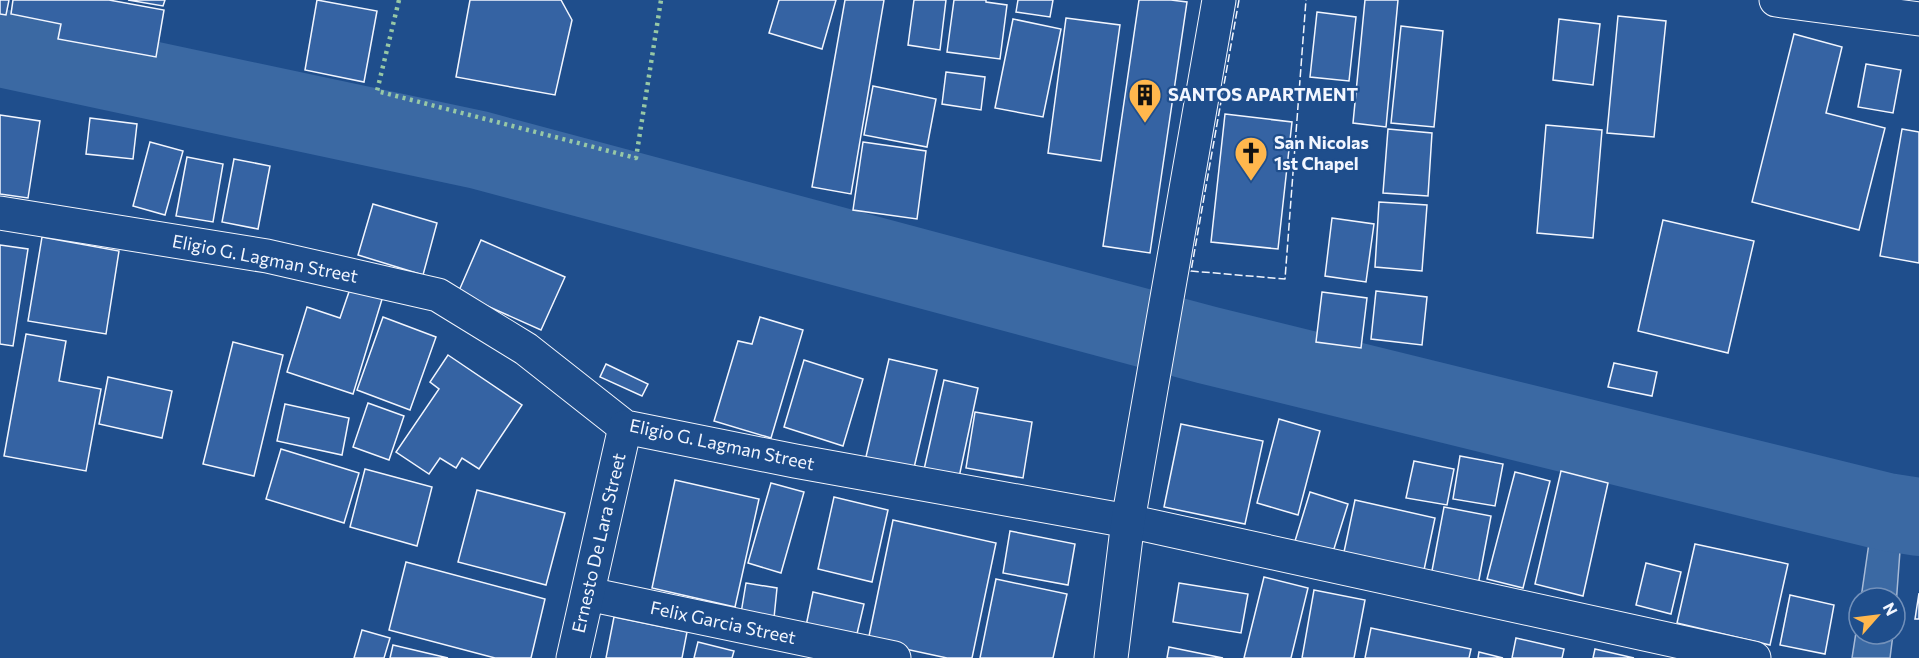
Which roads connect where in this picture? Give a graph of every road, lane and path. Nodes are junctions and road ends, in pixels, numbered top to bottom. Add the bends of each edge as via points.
1 (1219, 0) edge
2 (1776, 0) edge
3 (1919, 19) edge
4 (0, 213) edge
5 (625, 427) junction
6 (1128, 521) junction
7 (588, 594) junction
8 (573, 658) edge
9 (894, 658) edge
10 (1111, 658) edge
11 (1754, 658) edge

1 - 6 street
2 - 3 street
4 - 5 street, Eligio G. Lagman Street via 267,256 438,295 526,349
5 - 6 street, Eligio G. Lagman Street
5 - 7 street, Ernesto De Lara Street
6 - 10 street
6 - 11 street, Eligio G. Lagman Street
7 - 8 street, Ernesto De Lara Street
7 - 9 street, Felix Garcia Street

